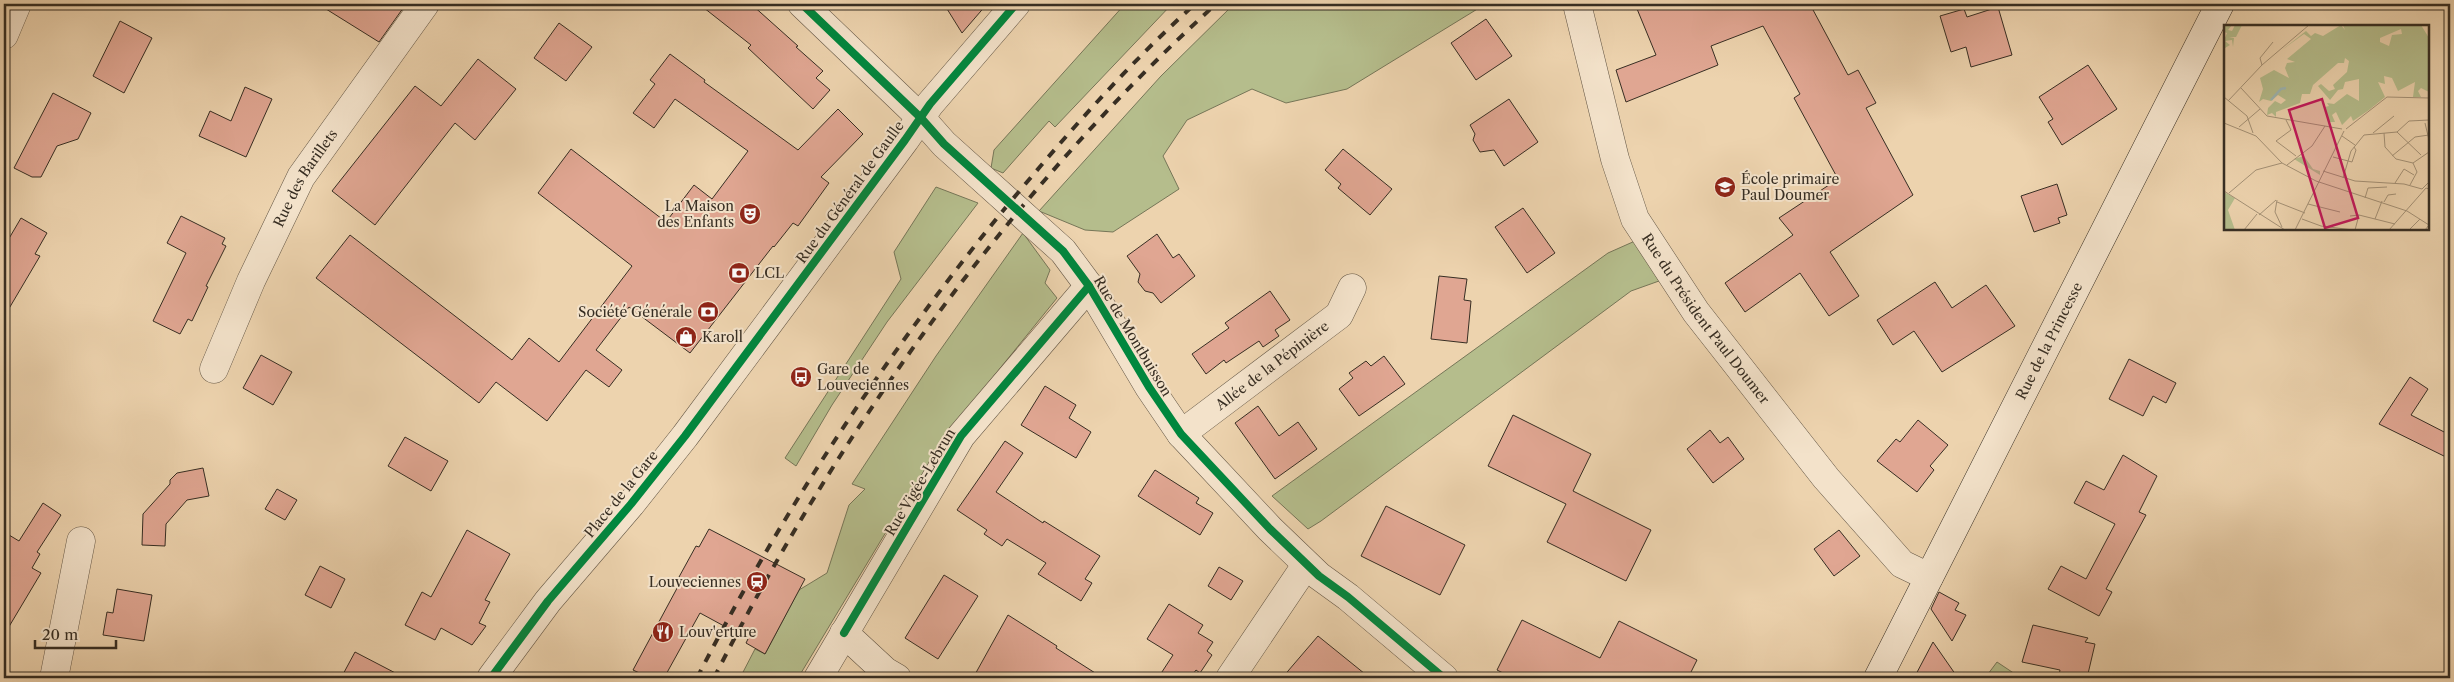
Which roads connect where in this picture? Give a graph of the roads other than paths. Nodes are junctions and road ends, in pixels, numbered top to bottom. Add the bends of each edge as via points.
1 (17, 4) edge
2 (425, 4) edge
3 (802, 4) edge
4 (1016, 4) edge
5 (1577, 4) edge
6 (2220, 4) edge
7 (4, 35) edge
8 (921, 118) junction
9 (1089, 286) junction
10 (1352, 288) dead end
11 (214, 369) dead end
12 (710, 400) joint
13 (1181, 434) junction
14 (81, 541) dead end
15 (1306, 565) junction
16 (1929, 577) junction
17 (844, 633) junction
18 (54, 678) edge
19 (491, 678) edge
20 (818, 678) edge
21 (897, 678) edge
22 (1230, 678) edge
23 (1444, 678) edge
24 (1878, 678) edge

1 - 7 street
2 - 11 street, Rue des Barillets via 301,177 251,280
3 - 8 street, Rue de Montbuisson
4 - 8 street, Rue du Général de Gaulle
5 - 16 street, Rue du Président Paul Doumer via 1615,159 1635,219 1696,312 1826,478 1902,564
6 - 16 street, Rue de la Princesse
8 - 9 street, Rue de Montbuisson via 944,144 1063,250
8 - 12 street, Rue du Général de Gaulle
9 - 13 street, Rue de Montbuisson via 1148,387
9 - 17 street, Rue Vigée-Lebrun via 961,436
10 - 13 street, Allée de la Pépinière via 1339,315
12 - 19 street, Place de la Gare via 631,504 548,601
13 - 15 street, Rue de Montbuisson
14 - 18 street
15 - 22 street
15 - 23 street, Rue de Montbuisson
16 - 24 street, Rue de la Princesse
17 - 20 street, Rue Vigée-Lebrun
17 - 21 street

